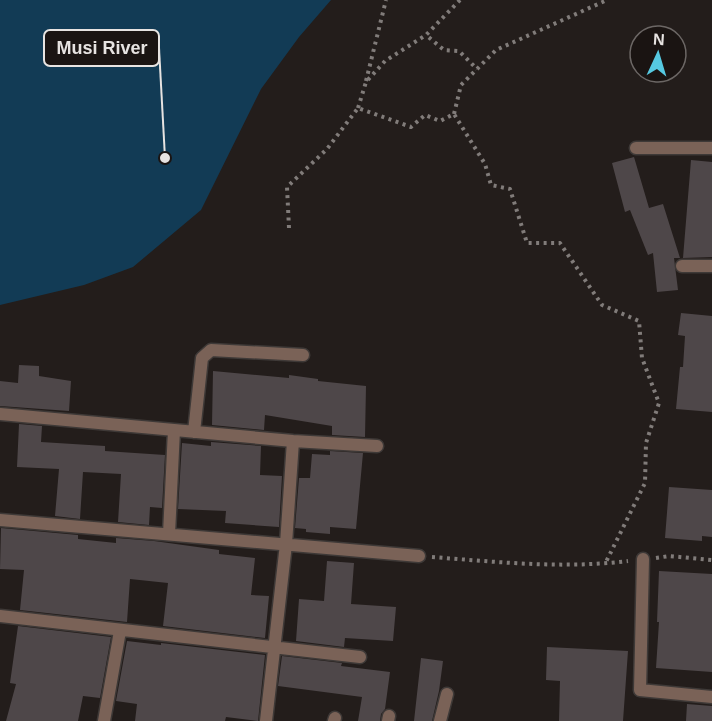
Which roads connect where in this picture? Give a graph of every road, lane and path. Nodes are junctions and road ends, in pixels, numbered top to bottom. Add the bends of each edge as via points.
1 (386, 0) edge
2 (460, 0) edge
3 (607, 0) edge
4 (426, 35) junction
5 (477, 69) junction
6 (366, 81) junction
7 (358, 108) junction
8 (454, 114) junction
9 (636, 148) dead end
10 (712, 148) edge
11 (289, 228) dead end
12 (712, 266) edge
13 (682, 267) dead end
14 (303, 355) dead end
15 (0, 414) edge
16 (174, 430) junction
17 (194, 432) junction
18 (293, 441) junction
19 (377, 446) dead end
20 (0, 520) edge
21 (169, 534) junction
22 (286, 544) junction
23 (419, 556) joint
24 (643, 559) junction
25 (712, 560) edge
26 (605, 564) junction
27 (0, 616) edge
28 (120, 631) junction
29 (274, 648) junction
30 (360, 657) dead end
31 (447, 694) dead end
32 (712, 697) edge
33 (104, 721) edge
34 (266, 721) edge
35 (440, 721) edge

1 - 6 path
2 - 4 path
3 - 5 path via 496,50
4 - 5 path via 444,50 459,51
4 - 6 path via 385,61
5 - 8 path via 461,85
6 - 7 path
7 - 8 path via 411,127 425,116 440,121
7 - 11 path via 327,149 287,187
8 - 26 path via 485,164 491,185 510,189 527,243 560,243 602,305 639,321 642,358 659,404 646,443 645,483
9 - 10 street
12 - 13 street
14 - 17 street via 207,352 202,358
15 - 16 street
16 - 17 street
16 - 21 street
17 - 18 street
18 - 19 street
18 - 22 street
20 - 21 street
21 - 22 street
22 - 23 street
22 - 29 street
23 - 26 path via 509,564
24 - 25 path via 669,556
24 - 26 path
24 - 32 street via 640,690
27 - 28 street
28 - 29 street
28 - 33 street
29 - 30 street
29 - 34 street
31 - 35 street

